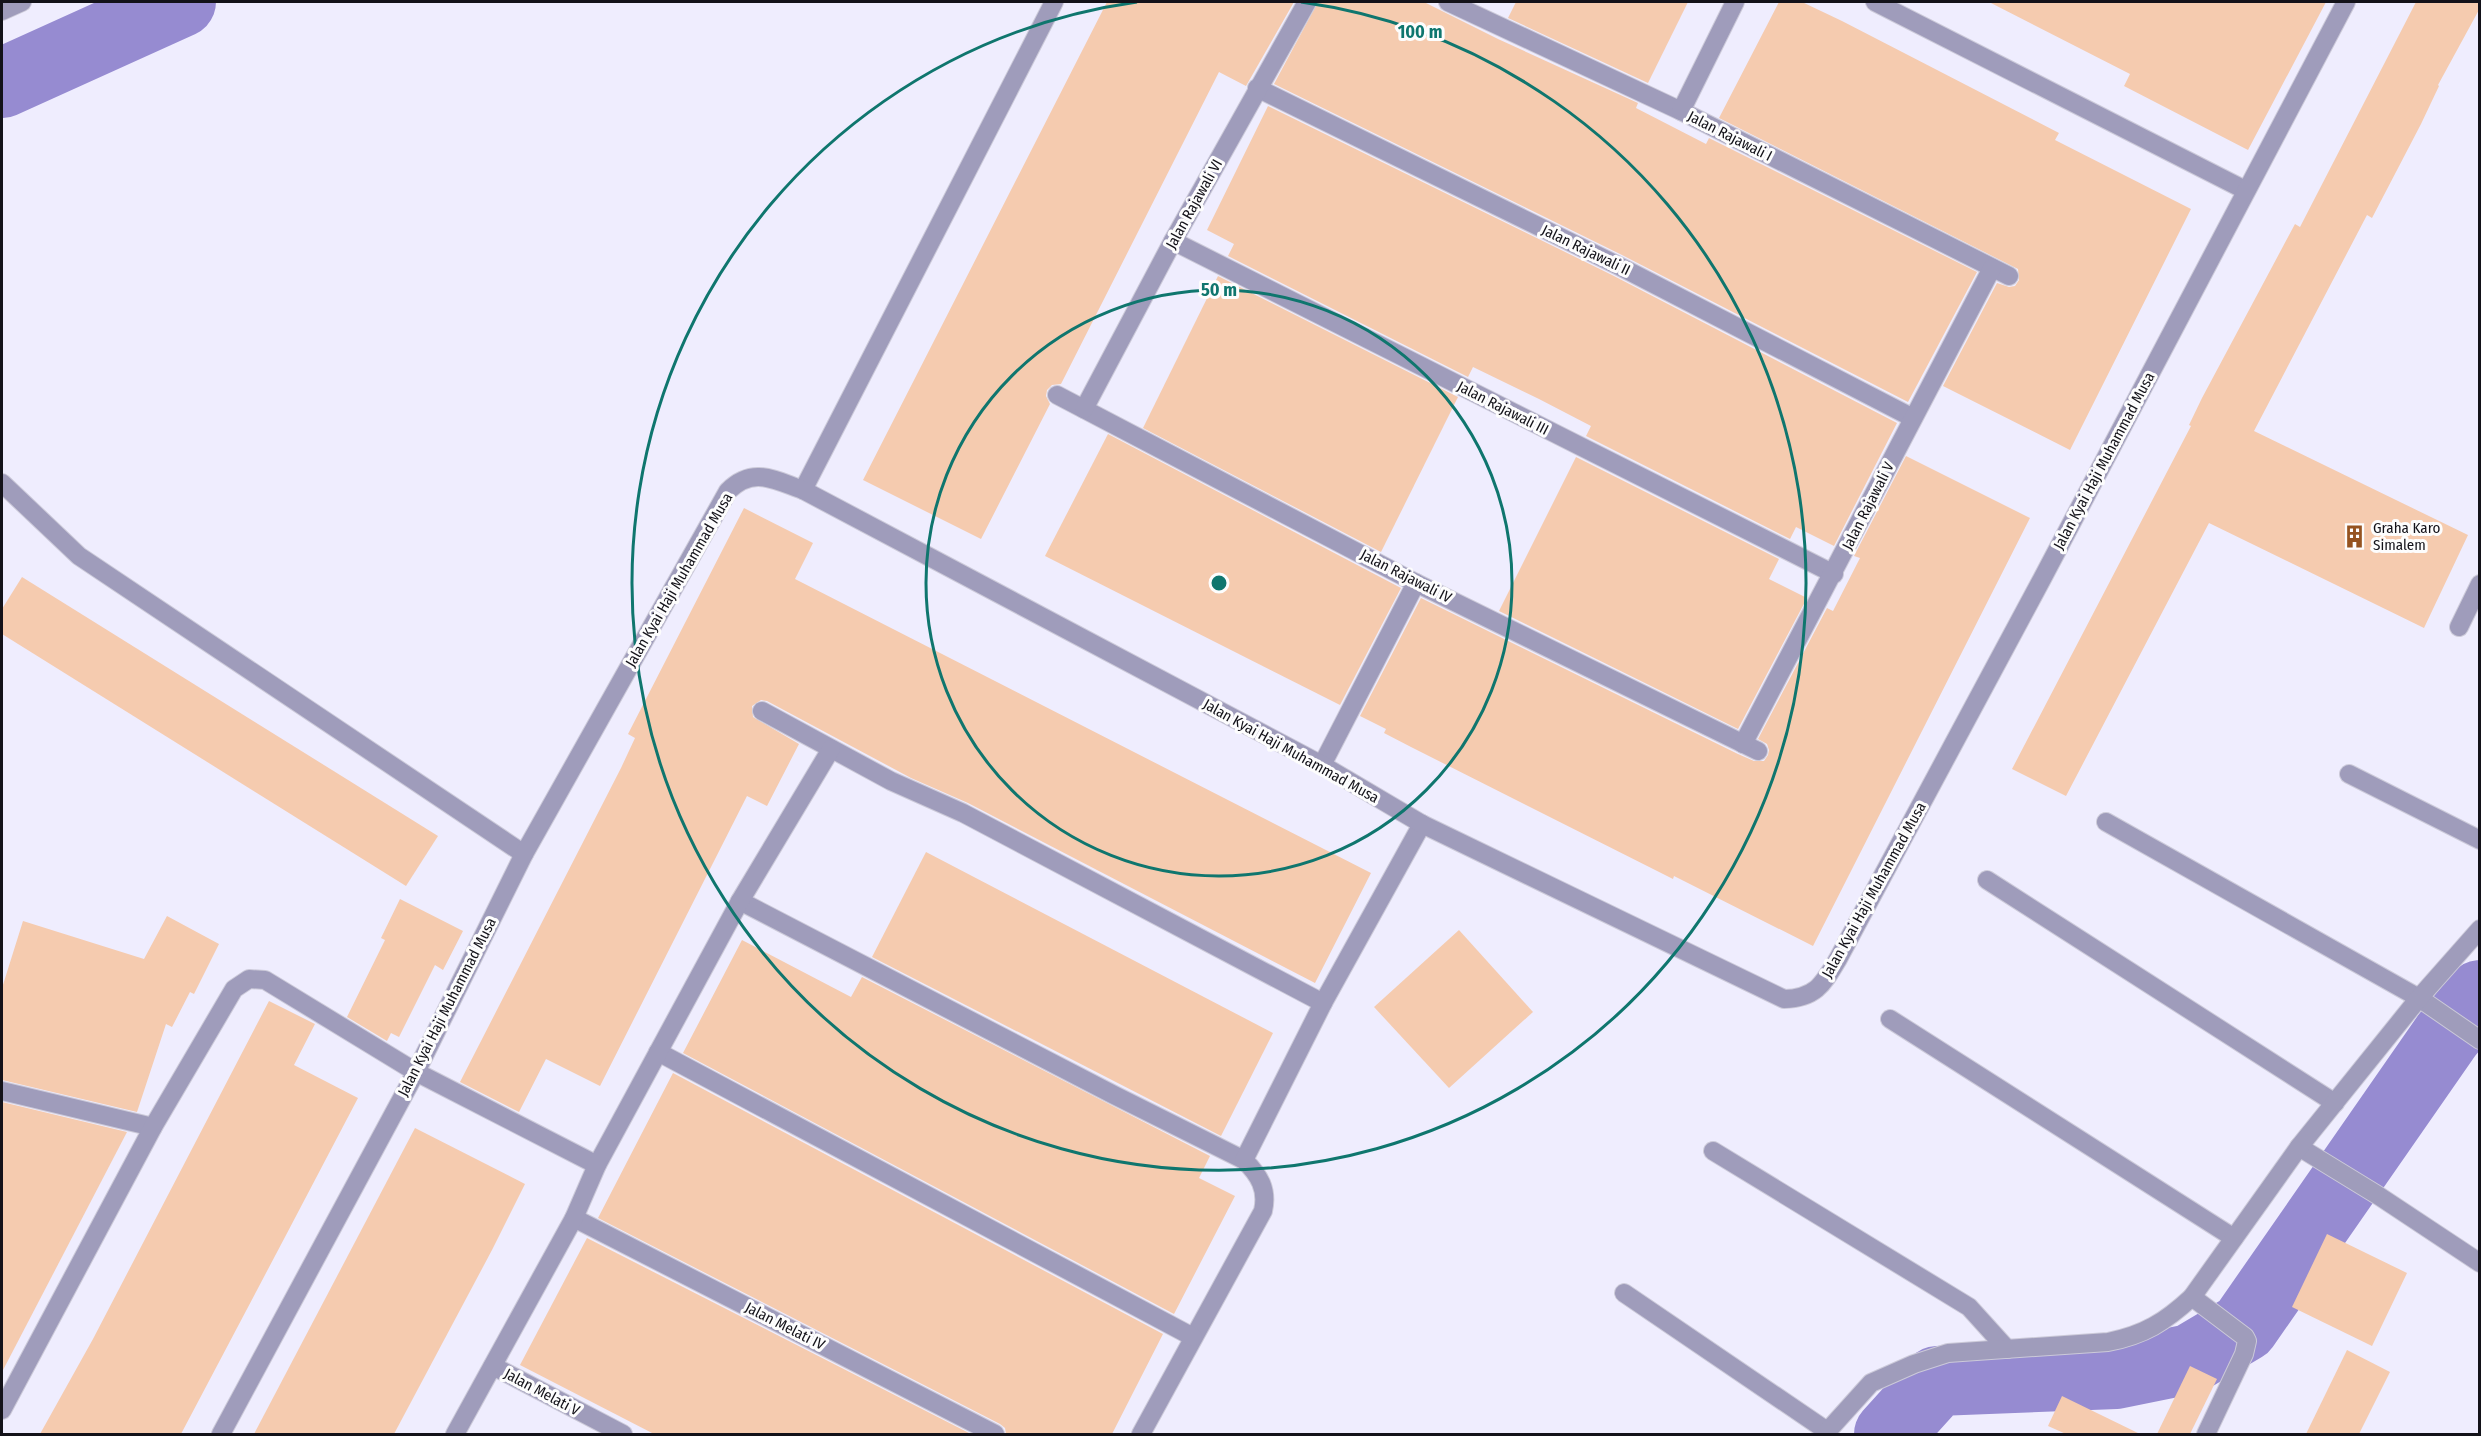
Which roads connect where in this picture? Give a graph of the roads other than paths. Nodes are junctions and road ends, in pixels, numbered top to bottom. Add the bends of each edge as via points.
1 (22, 2) edge
2 (1054, 2) edge
3 (1307, 2) edge
4 (1448, 2) edge
5 (1735, 2) edge
6 (1875, 2) edge
7 (2346, 2) edge
8 (2, 11) edge
9 (1257, 88) junction
10 (1681, 111) junction
11 (2245, 190) junction
12 (1173, 242) junction
13 (2000, 272) joint
14 (1057, 395) dead end
15 (1084, 409) junction
16 (1913, 418) junction
17 (2, 483) edge
18 (802, 490) junction
19 (1833, 574) junction
20 (1416, 583) junction
21 (2480, 584) edge
22 (2459, 627) dead end
23 (762, 711) dead end
24 (1751, 747) joint
25 (831, 749) junction
26 (1322, 765) junction
27 (2349, 774) dead end
28 (2106, 822) dead end
29 (1422, 824) junction
30 (2480, 840) edge
31 (524, 854) junction
32 (1987, 880) dead end
33 (740, 901) junction
34 (2480, 928) edge
35 (2419, 999) junction
36 (1323, 1003) junction
37 (1890, 1019) dead end
38 (2480, 1040) edge
39 (658, 1052) junction
40 (416, 1072) junction
41 (2, 1091) edge
42 (2335, 1103) junction
43 (153, 1127) junction
44 (2299, 1147) junction
45 (1713, 1151) dead end
46 (1244, 1160) junction
47 (597, 1165) junction
48 (574, 1218) junction
49 (2234, 1238) junction
50 (2480, 1263) edge
51 (1624, 1293) dead end
52 (2192, 1296) junction
53 (1193, 1337) junction
54 (2007, 1349) junction
55 (493, 1366) junction
56 (2, 1410) edge
57 (1826, 1433) edge
58 (220, 1434) edge
59 (455, 1434) edge
60 (623, 1434) edge
61 (995, 1434) edge
62 (1142, 1434) edge
63 (2206, 1434) edge

1 - 8 street
2 - 18 street
3 - 9 street, Jalan Rajawali VI
4 - 10 street, Jalan Rajawali I
5 - 10 street
6 - 11 street
7 - 11 street, Jalan Kyai Haji Muhammad Musa
9 - 12 street, Jalan Rajawali VI
9 - 16 street, Jalan Rajawali II via 1617,265
10 - 13 street, Jalan Rajawali I
11 - 29 street, Jalan Kyai Haji Muhammad Musa via 1849,938 1813,993 1784,999
12 - 15 street, Jalan Rajawali VI
12 - 19 street, Jalan Rajawali III
13 - 16 street, Jalan Rajawali V
14 - 15 street, Jalan Rajawali IV
15 - 20 street, Jalan Rajawali IV
16 - 19 street, Jalan Rajawali V
17 - 31 street via 79,556
18 - 26 street, Jalan Kyai Haji Muhammad Musa
18 - 31 street, Jalan Kyai Haji Muhammad Musa via 756,476 738,481 728,491
19 - 24 street, Jalan Rajawali V
20 - 24 street, Jalan Rajawali IV
20 - 26 street
21 - 22 street
23 - 25 street
25 - 33 street
25 - 36 street via 963,813
26 - 29 street, Jalan Kyai Haji Muhammad Musa
27 - 30 street
28 - 35 street
29 - 36 street
31 - 40 street, Jalan Kyai Haji Muhammad Musa
32 - 42 street
33 - 39 street
33 - 46 street
34 - 35 street
35 - 38 street
35 - 42 street
36 - 46 street
37 - 49 street
39 - 47 street
39 - 53 street
40 - 43 street via 265,980 249,979 234,989
40 - 47 street
40 - 58 street, Jalan Kyai Haji Muhammad Musa
41 - 43 street
42 - 44 street
43 - 56 street
44 - 49 street
44 - 50 street
45 - 54 street via 1969,1307
46 - 53 street via 1264,1187 1263,1211
47 - 48 street
48 - 55 street
48 - 61 street, Jalan Melati IV
49 - 52 street
51 - 57 street
52 - 54 street via 2171,1316 2131,1338
52 - 63 street via 2247,1342
53 - 62 street
54 - 57 street via 1948,1353 1871,1383
55 - 59 street
55 - 60 street, Jalan Melati V

